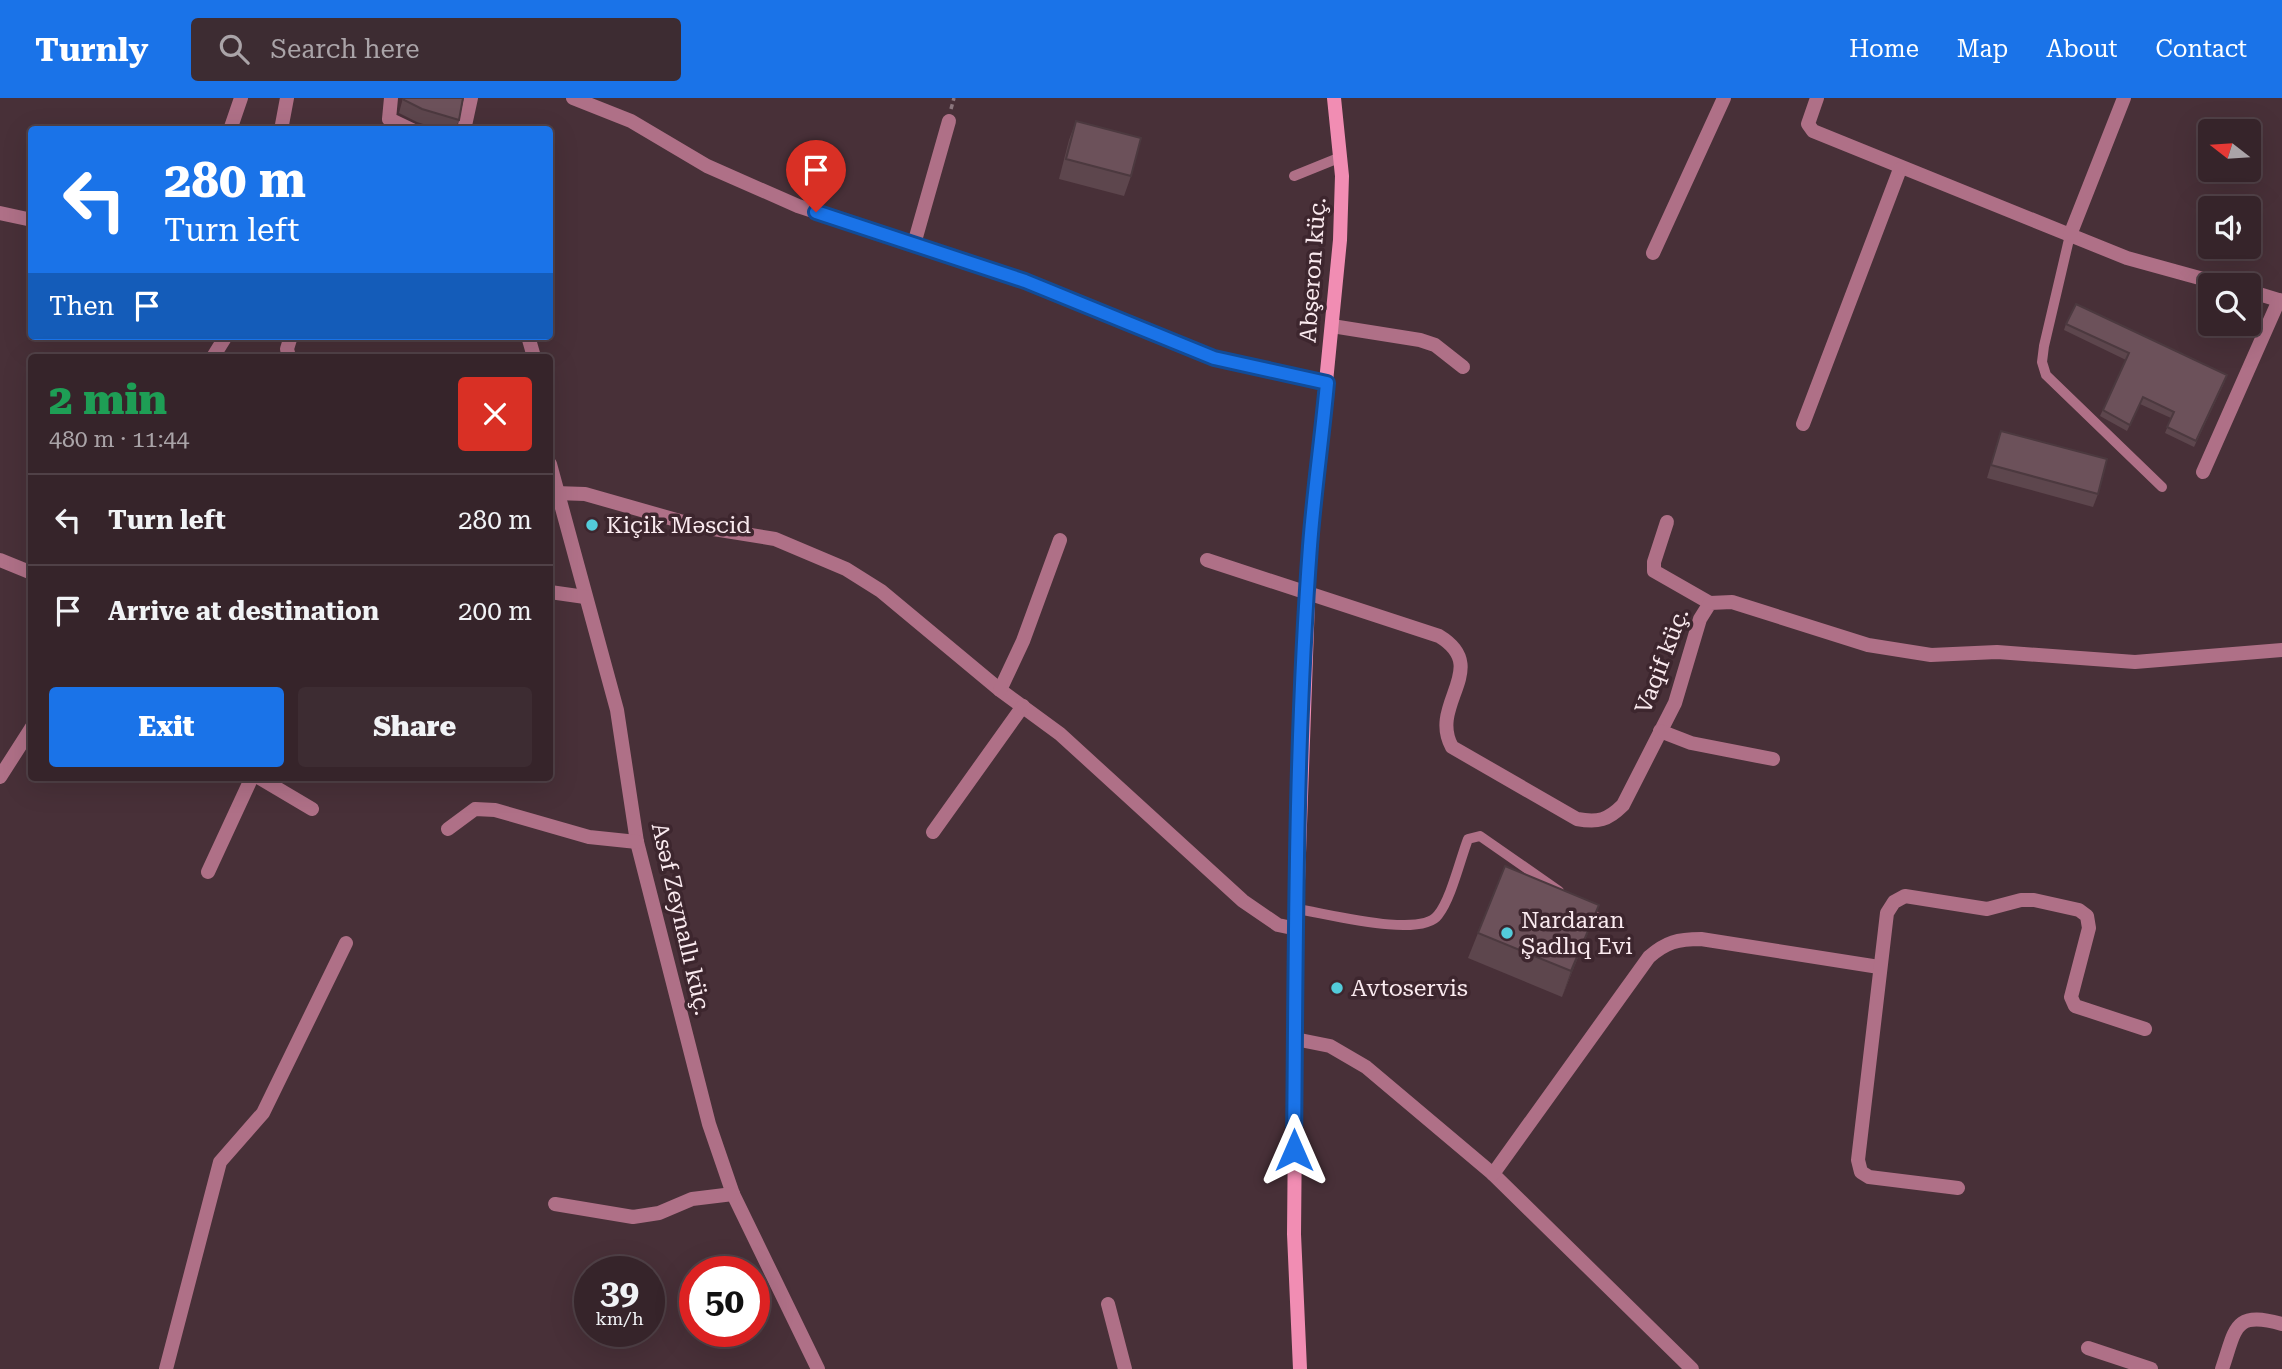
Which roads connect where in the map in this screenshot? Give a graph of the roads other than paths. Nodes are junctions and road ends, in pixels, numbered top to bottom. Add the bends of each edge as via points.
1 (241, 98) edge
2 (287, 98) edge
3 (391, 98) edge
4 (471, 98) edge
5 (1334, 98) edge
6 (1724, 98) edge
7 (1817, 98) edge
8 (2124, 98) edge
9 (580, 99) edge
10 (948, 121) dead end
11 (231, 126) edge
12 (282, 126) edge
13 (404, 126) edge
14 (465, 126) edge
15 (1341, 157) junction
16 (1900, 169) junction
17 (1294, 176) dead end
18 (0, 214) edge
19 (28, 219) edge
20 (2070, 235) junction
21 (914, 244) junction
22 (1653, 253) dead end
23 (2198, 278) edge
24 (2261, 294) edge
25 (2280, 300) edge
26 (1332, 326) junction
27 (1463, 368) dead end
28 (1327, 383) junction
29 (1803, 424) dead end
30 (2203, 472) dead end
31 (553, 481) edge
32 (2162, 487) dead end
33 (555, 493) junction
34 (1667, 522) dead end
35 (1060, 540) dead end
36 (0, 560) edge
37 (1207, 560) dead end
38 (28, 571) edge
39 (553, 592) edge
40 (1308, 592) junction
41 (585, 597) junction
42 (1710, 603) junction
43 (2282, 650) edge
44 (1000, 690) junction
45 (1023, 705) junction
46 (1660, 731) junction
47 (28, 733) edge
48 (1773, 759) dead end
49 (0, 777) edge
50 (250, 781) edge
51 (265, 781) edge
52 (312, 809) dead end
53 (448, 829) dead end
54 (933, 832) dead end
55 (637, 842) junction
56 (208, 872) dead end
57 (1565, 895) edge
58 (1576, 903) edge
59 (1297, 909) junction
60 (1608, 925) dead end
61 (1297, 929) junction
62 (346, 943) dead end
63 (1879, 967) junction
64 (2145, 1029) dead end
65 (1295, 1039) junction
66 (1493, 1174) junction
67 (1958, 1188) dead end
68 (733, 1194) junction
69 (555, 1204) dead end
70 (1108, 1304) dead end
71 (2282, 1324) edge
72 (2088, 1348) dead end
73 (166, 1369) edge
74 (818, 1369) edge
75 (1125, 1369) edge
76 (1300, 1369) edge
77 (1692, 1369) edge
78 (2151, 1369) edge
79 (2222, 1369) edge

1 - 11 street
2 - 12 street
3 - 13 street via 389,119
4 - 14 street
5 - 15 main road, Abşeron küç.
6 - 22 street
7 - 16 street via 1808,124 1814,131
8 - 20 street
9 - 21 street via 631,121 707,166 798,206
10 - 21 street
15 - 17 lane
15 - 26 main road, Abşeron küç.
16 - 20 street
16 - 29 street
18 - 19 street
20 - 23 street via 2127,258
20 - 32 lane via 2044,346 2046,375
21 - 28 street via 1025,281 1214,358
24 - 25 street
25 - 30 street
26 - 27 street via 1420,340 1435,345
26 - 28 main road, Abşeron küç.
28 - 40 main road, Abşeron küç.
31 - 33 street, Asəf Zeynallı küç.
33 - 41 street, Asəf Zeynallı küç.
33 - 44 street via 585,494 688,524 775,539 846,569 881,591
34 - 42 street via 1654,571
35 - 44 street
36 - 38 street
37 - 40 street
39 - 41 street
40 - 46 street, Vaqif küç. via 1454,645 1462,658 1462,671 1445,724 1452,747 1577,819 1594,822 1610,818 1623,805
40 - 59 main road, Abşeron küç.
41 - 55 street, Asəf Zeynallı küç. via 617,710
42 - 43 street, Vaqif küç. via 1732,602 1868,645 1931,655 1997,652 2147,661
42 - 46 street, Vaqif küç. via 1700,620 1685,677
44 - 45 street
45 - 54 street
45 - 61 street via 1243,901 1278,925
46 - 48 street via 1691,743
47 - 49 street
50 - 56 street
51 - 52 street
53 - 55 street via 475,809 495,810 589,837
55 - 68 street, Asəf Zeynallı küç. via 709,1124
57 - 59 lane via 1480,836 1473,836 1440,914 1430,924 1389,924
58 - 60 lane
59 - 61 main road, Abşeron küç.
61 - 65 main road, Abşeron küç.
62 - 73 street via 263,1113 220,1162
63 - 64 street via 1887,913 1905,895 1987,909 2034,900 2078,910 2087,916 2089,928 2071,998 2075,1006
63 - 66 street via 1701,939 1664,944 1649,957
63 - 67 street via 1858,1160 1861,1172 1869,1177
65 - 66 street via 1330,1046 1366,1068
65 - 76 main road, Abşeron küç. via 1294,1247
66 - 77 street
68 - 69 street via 692,1199 659,1213 633,1217
68 - 74 street, Asəf Zeynallı küç.
70 - 75 street
71 - 79 street via 2246,1318 2238,1325
72 - 78 street

